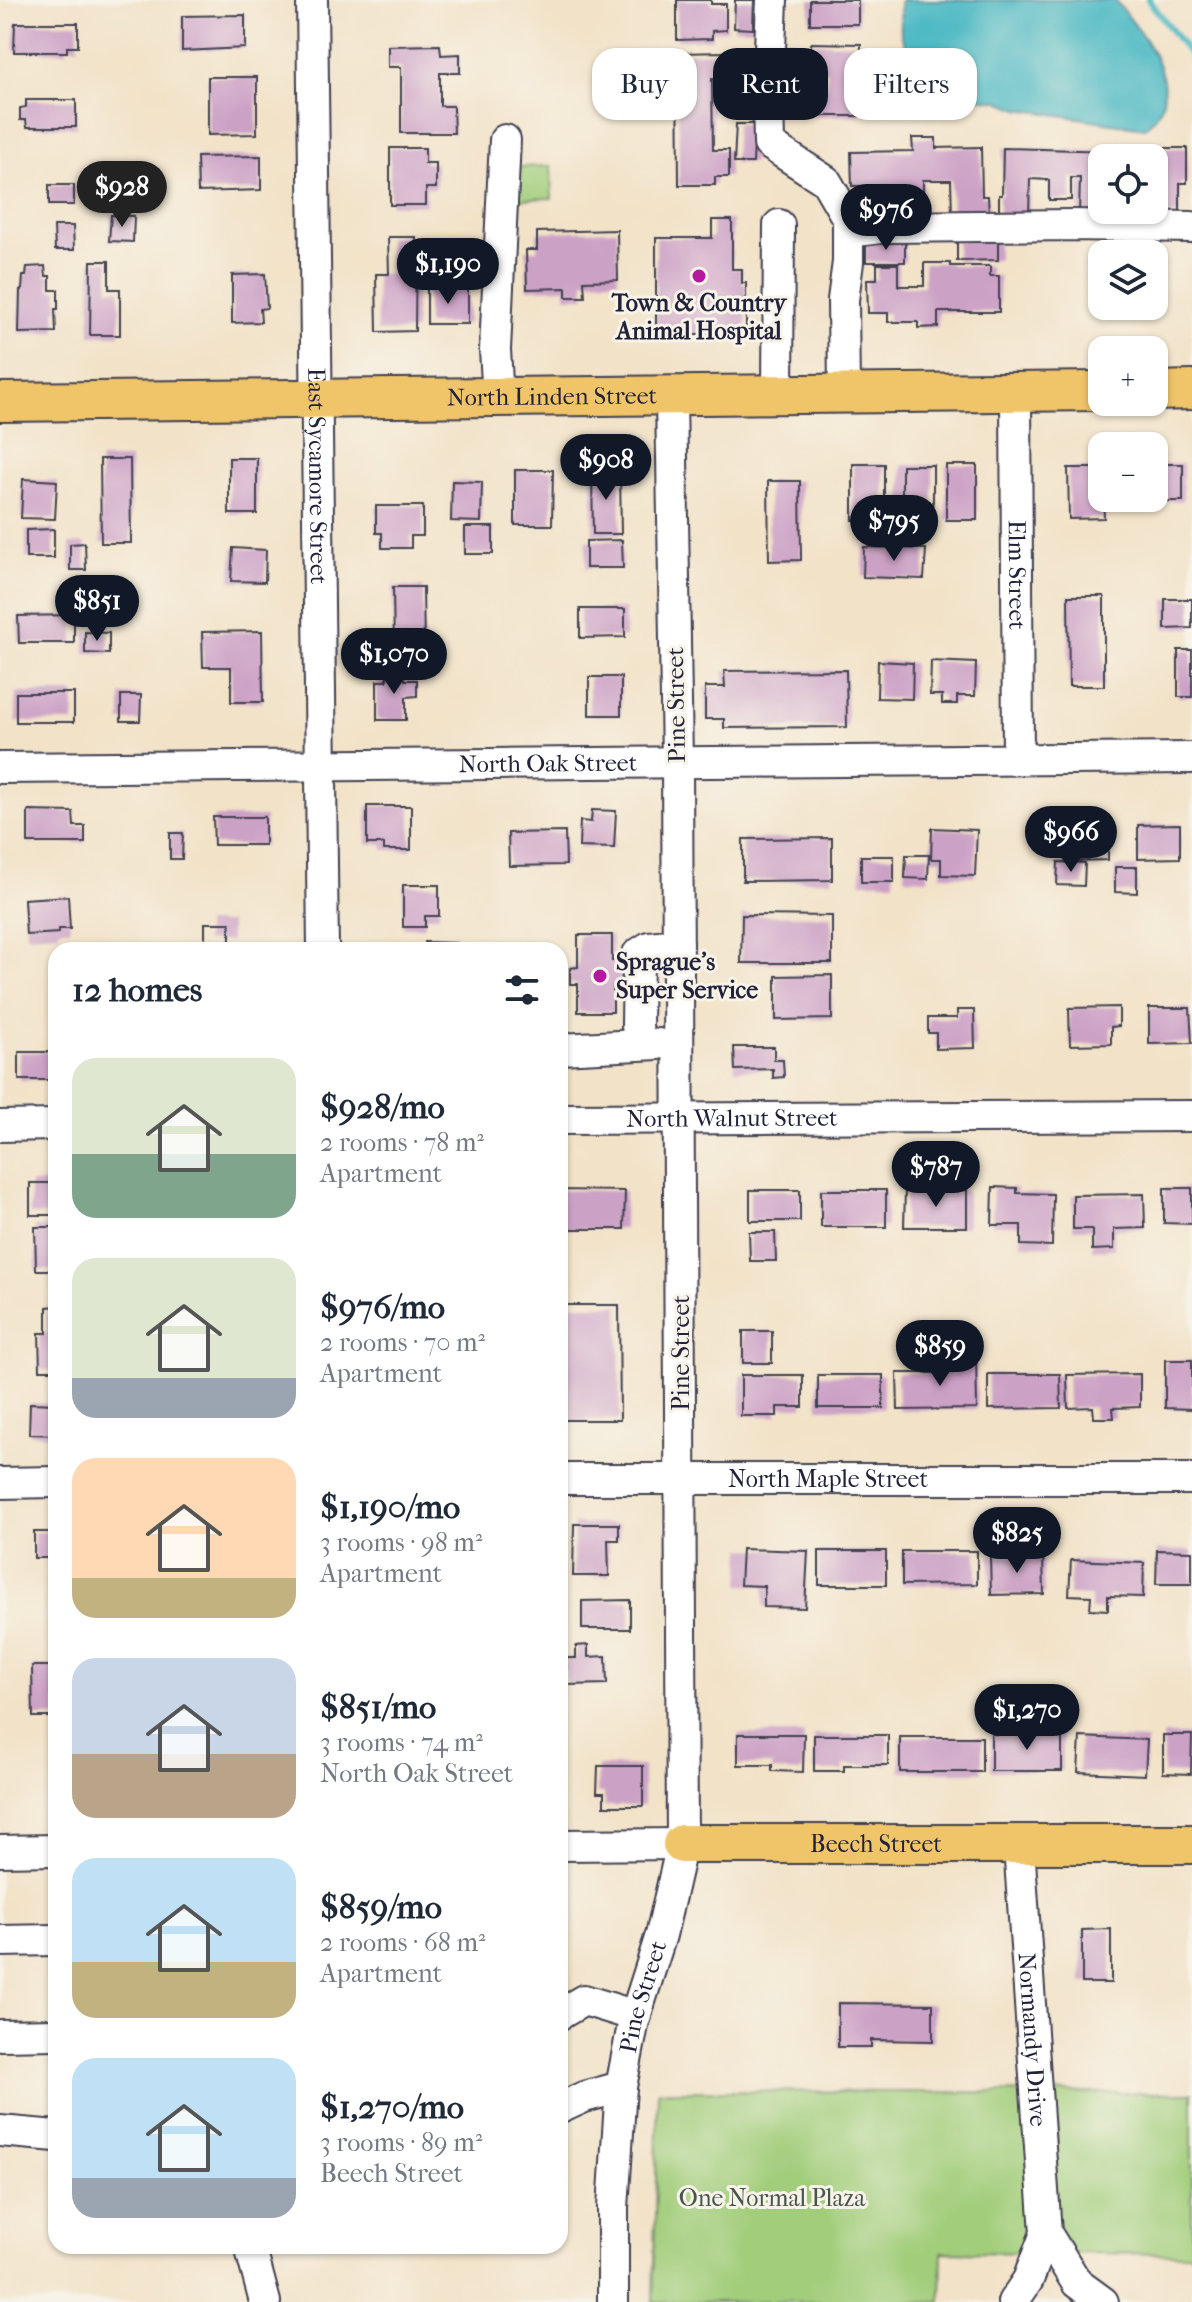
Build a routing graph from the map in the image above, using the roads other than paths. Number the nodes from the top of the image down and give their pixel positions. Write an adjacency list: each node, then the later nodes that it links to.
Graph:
1 (312, 0): 15 (street, East Sycamore Street)
2 (772, 0): 6 (street)
3 (505, 140): 14 (street)
4 (779, 225): 12 (street)
5 (1192, 227): 6 (street)
6 (848, 232): 11 (street)
7 (1192, 390): 10 (main road)
8 (1016, 391): 9 (main road, North Linden Street); 11 (main road, North Linden Street); 18 (street, Elm Street)
9 (1088, 391)
10 (1168, 391)
11 (844, 394): 12 (main road, North Linden Street)
12 (778, 395): 13 (main road, North Linden Street)
13 (671, 397): 14 (main road, North Linden Street); 19 (street, Pine Street)
14 (498, 398): 15 (main road, North Linden Street)
15 (317, 400): 16 (main road, North Linden Street); 20 (street, East Sycamore Street)
16 (0, 402)
17 (1192, 758): 18 (street, North Oak Street)
18 (1018, 759): 19 (street, North Oak Street)
19 (677, 761): 20 (street, North Oak Street); 23 (street, Pine Street)
20 (321, 764): 21 (street, North Oak Street); 22 (street, East Sycamore Street)
21 (0, 768)
22 (323, 942)
23 (678, 944): 24 (street); 25 (street, Pine Street)
24 (640, 1044): 25 (street); 26 (street)
25 (679, 1045): 28 (street, Pine Street)
26 (568, 1048)
27 (1192, 1116): 28 (street, North Walnut Street)
28 (680, 1118): 29 (street, North Walnut Street); 33 (street, Pine Street)
29 (568, 1119)
30 (48, 1125): 31 (street)
31 (0, 1126)
32 (568, 1479): 33 (street, North Maple Street)
33 (681, 1479): 34 (street, North Maple Street); 37 (street, Pine Street)
34 (1192, 1479)
35 (48, 1482): 36 (street)
36 (0, 1483)
37 (682, 1844): 39 (street, Beech Street); 40 (main road, Beech Street); 46 (street, Pine Street)
38 (1192, 1844): 40 (main road, Beech Street)
39 (568, 1845)
40 (1019, 1846): 53 (street, Normandy Drive)
41 (48, 1850): 42 (street)
42 (0, 1851)
43 (48, 1940): 44 (street)
44 (0, 1941)
45 (568, 2009): 46 (street)
46 (636, 2016): 49 (street, Pine Street)
47 (48, 2034): 48 (street)
48 (0, 2035)
49 (621, 2087): 50 (street); 56 (street, Pine Street)
50 (568, 2104)
51 (0, 2131): 52 (street)
52 (48, 2135)
53 (1046, 2233): 57 (street); 58 (street)
54 (252, 2254): 55 (street)
55 (265, 2302)
56 (613, 2302)
57 (1013, 2302)
58 (1103, 2302)

